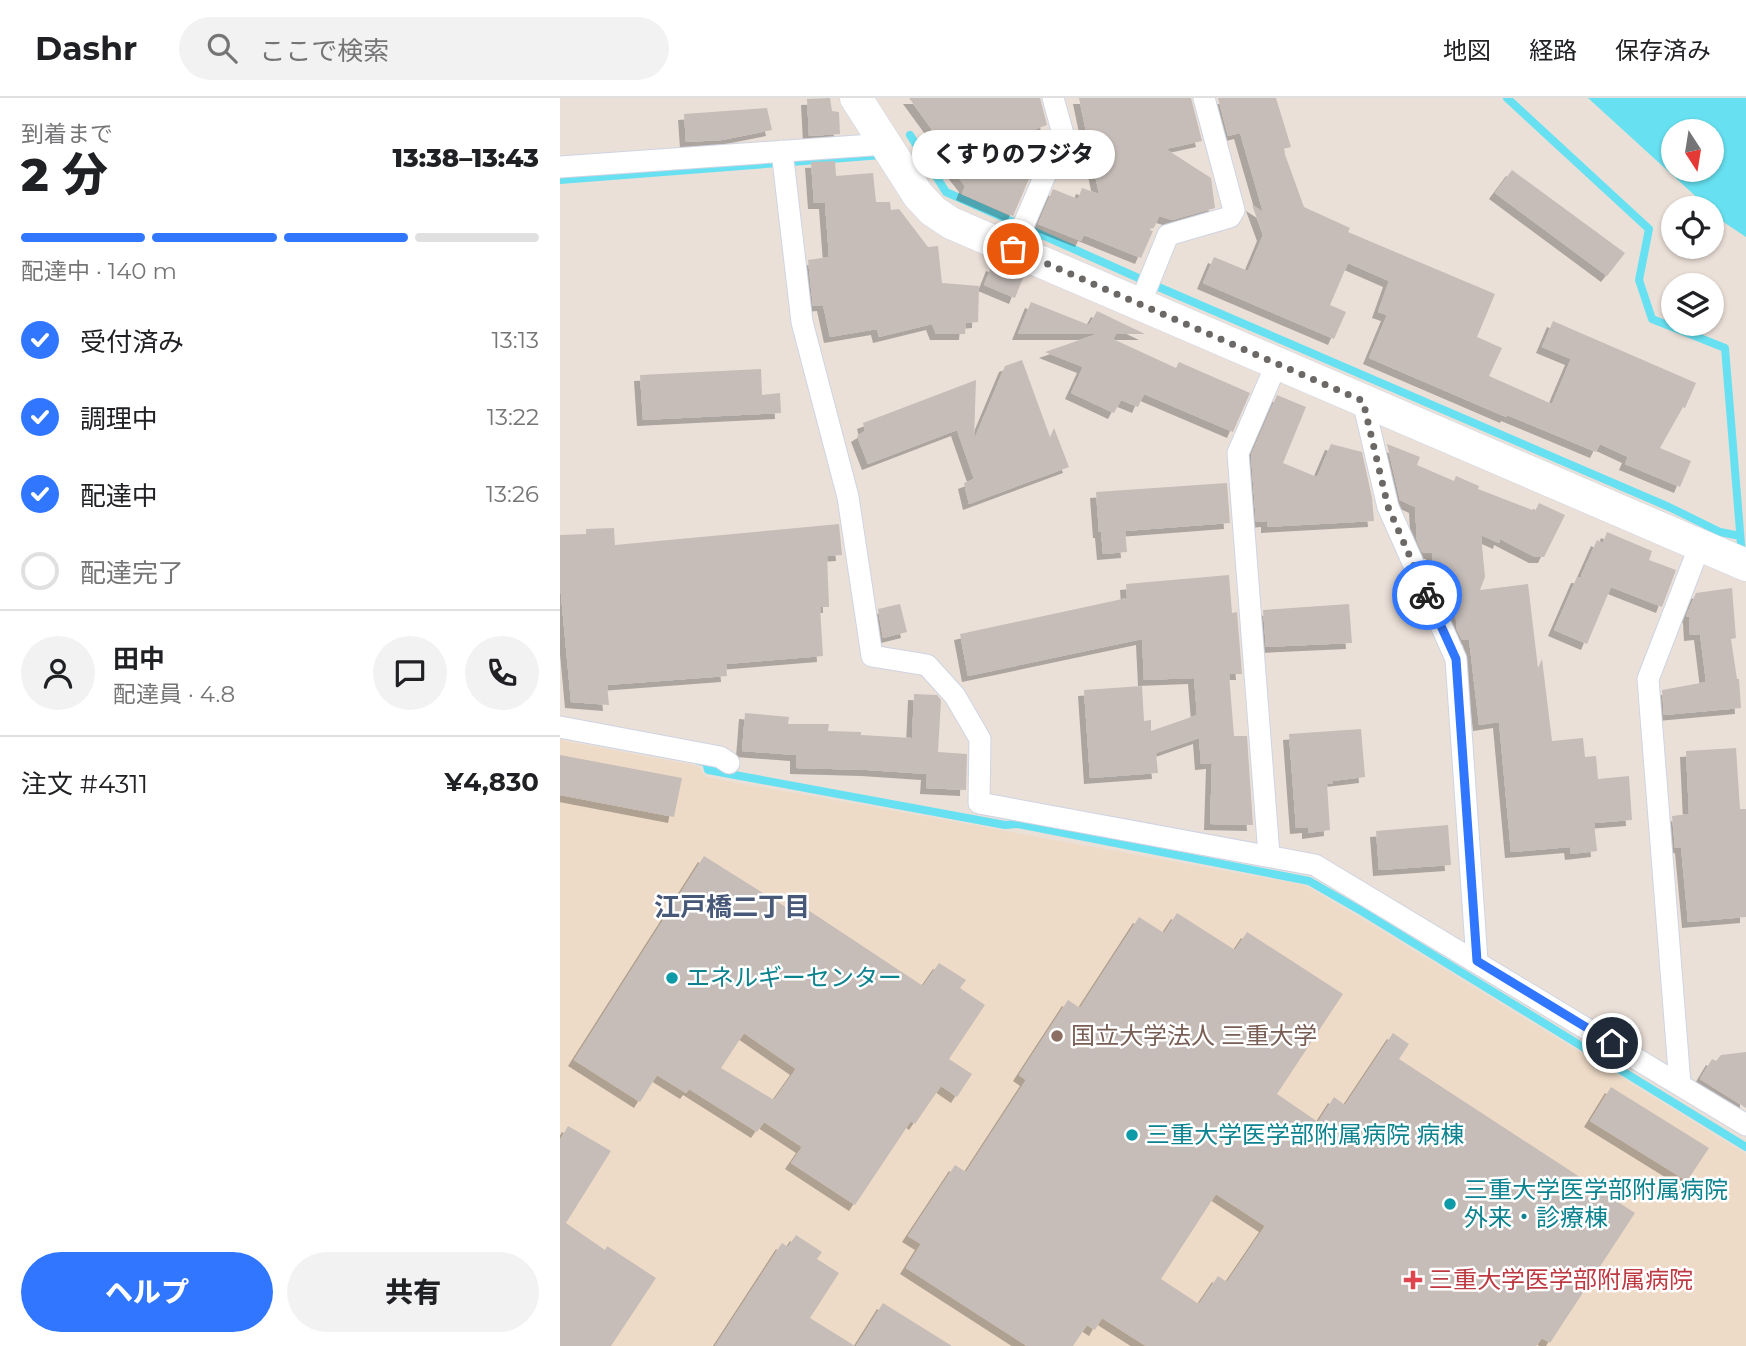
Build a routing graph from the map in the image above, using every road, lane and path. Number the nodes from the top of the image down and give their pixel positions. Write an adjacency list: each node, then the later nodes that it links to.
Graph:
1 (856, 98): 4 (street)
2 (1052, 98): 7 (street)
3 (1204, 98): 8 (street)
4 (886, 144): 5 (street); 7 (street)
5 (782, 151): 6 (street); 15 (street)
6 (560, 167)
7 (1013, 249): 8 (street)
8 (1140, 304): 9 (street)
9 (1277, 363): 10 (street); 15 (street)
10 (1363, 401): 11 (street); 16 (street)
11 (1700, 545): 12 (street); 17 (street)
12 (1740, 563)
13 (560, 727): 14 (street)
14 (729, 763)
15 (1269, 855): 16 (street)
16 (1477, 961): 17 (street)
17 (1680, 1084): 18 (street)
18 (1746, 1125)

